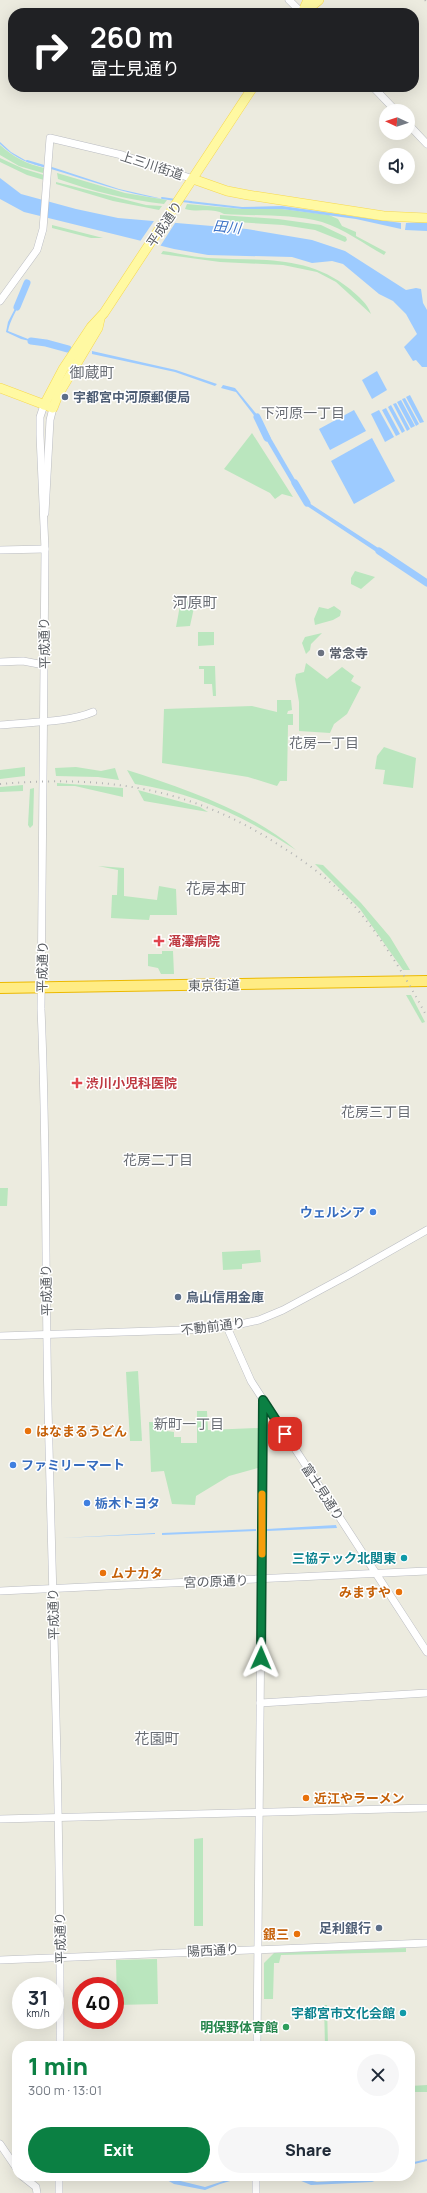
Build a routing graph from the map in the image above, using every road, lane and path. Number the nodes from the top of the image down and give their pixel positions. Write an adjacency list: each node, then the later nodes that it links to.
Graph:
1 (289, 0): 3 (street)
2 (319, 0): 4 (main road)
3 (297, 8)
4 (309, 8)
5 (250, 92): 10 (main road, 平成通り)
6 (378, 92): 7 (street)
7 (389, 104)
8 (415, 131): 9 (street)
9 (427, 144)
10 (194, 179): 11 (main road, 上三川街道); 12 (street, 上三川街道); 14 (main road, 平成通り)
11 (427, 218)
12 (0, 301)
13 (0, 388): 14 (main road)
14 (48, 406): 15 (street, 平成通り)
15 (44, 549): 16 (street); 18 (street, 平成通り)
16 (0, 550)
17 (0, 662): 18 (street)
18 (44, 665): 20 (street, 平成通り)
19 (93, 712): 20 (street)
20 (43, 721): 21 (street); 24 (street, 平成通り)
21 (0, 725)
22 (427, 981): 24 (highway, 東京街道)
23 (0, 988): 24 (highway, 東京街道)
24 (41, 988): 27 (street, 平成通り)
25 (427, 1230): 26 (street, 不動前通り)
26 (227, 1327): 27 (street, 不動前通り); 29 (street, 富士見通り)
27 (47, 1335): 28 (street, 不動前通り); 33 (street, 平成通り)
28 (0, 1336)
29 (263, 1400): 31 (street, 富士見通り); 32 (street)
30 (427, 1571): 31 (street, 宮の原通り)
31 (376, 1574): 32 (street, 宮の原通り); 35 (street, 富士見通り)
32 (261, 1579): 33 (street, 宮の原通り); 37 (street)
33 (52, 1589): 34 (street, 宮の原通り); 40 (street, 平成通り)
34 (0, 1591)
35 (427, 1652)
36 (427, 1694): 37 (street)
37 (260, 1703): 39 (street)
38 (427, 1808): 39 (street)
39 (259, 1814): 40 (street); 43 (street)
40 (58, 1818): 41 (street); 44 (street, 平成通り)
41 (0, 1819)
42 (427, 1943): 43 (street, 陽西通り)
43 (258, 1948): 44 (street, 陽西通り); 47 (street)
44 (60, 1958): 45 (street, 陽西通り); 46 (street, 平成通り)
45 (0, 1960)
46 (60, 2041)
47 (257, 2041)
48 (0, 2144): 49 (street)
49 (12, 2162)
50 (28, 2181): 53 (street)
51 (59, 2181): 54 (street)
52 (256, 2181): 55 (street)
53 (37, 2193)
54 (59, 2193)
55 (256, 2193)

